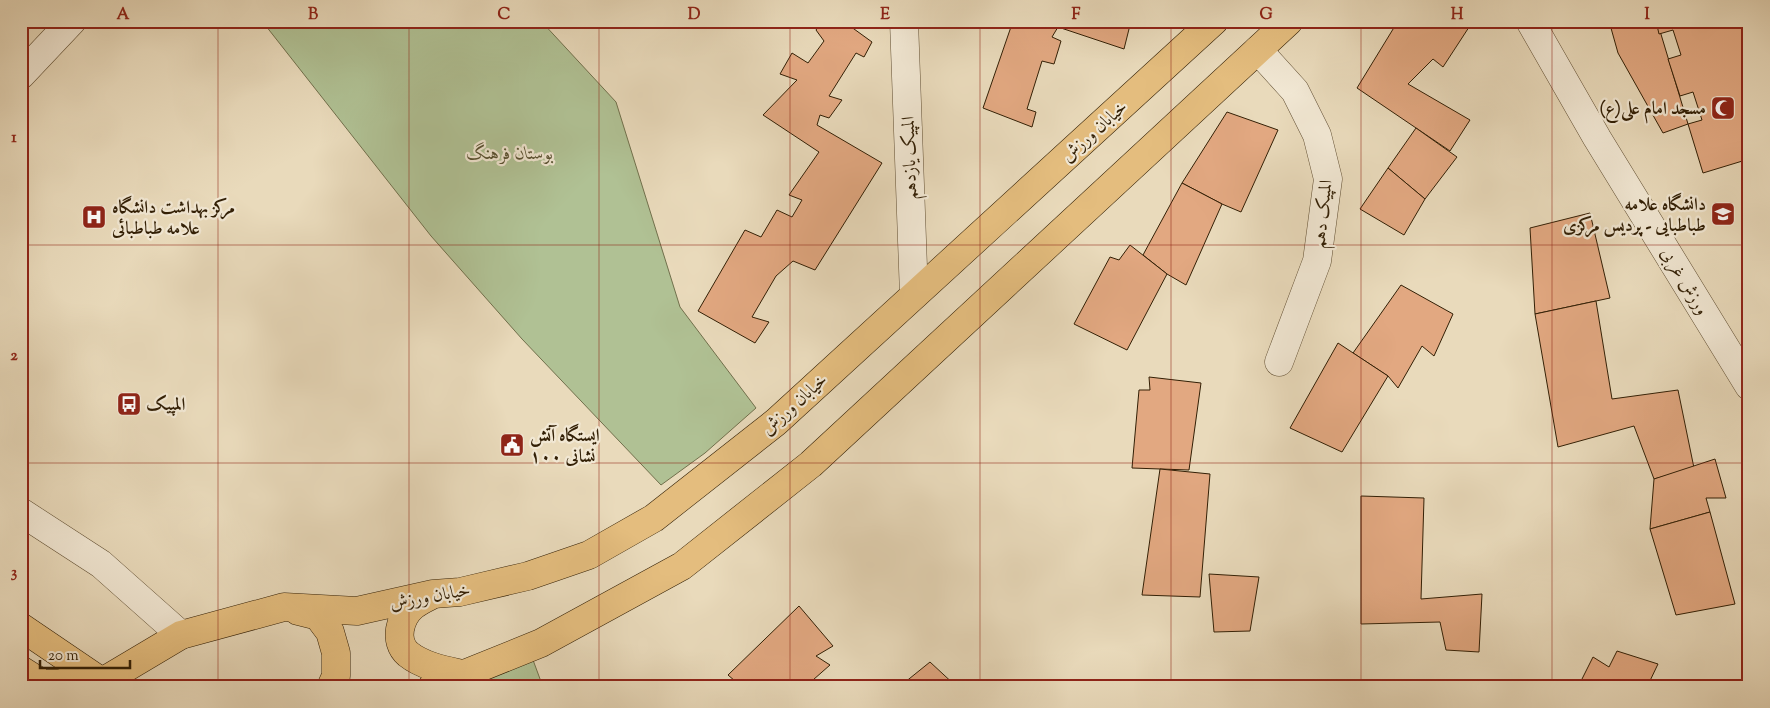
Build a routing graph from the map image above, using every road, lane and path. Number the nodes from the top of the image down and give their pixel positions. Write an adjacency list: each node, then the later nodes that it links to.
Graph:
1 (72, 21): 7 (street)
2 (904, 21): 8 (street, المپیک یازدهم)
3 (1214, 21): 8 (main road, خیابان ورزش)
4 (1289, 21): 6 (main road)
5 (1530, 21): 10 (street, ورزش غربی)
6 (1258, 50): 9 (street, المپیک دهم); 18 (main road)
7 (21, 75)
8 (914, 295): 12 (main road, خیابان ورزش)
9 (1279, 362)
10 (1749, 386)
11 (21, 512): 15 (street)
12 (433, 594): 13 (main road, خیابان ورزش); 18 (main road)
13 (284, 607): 15 (main road); 19 (main road)
14 (21, 627): 17 (main road)
15 (181, 635): 17 (main road)
16 (21, 670): 17 (main road)
17 (102, 682)
18 (447, 683)
19 (331, 687)

